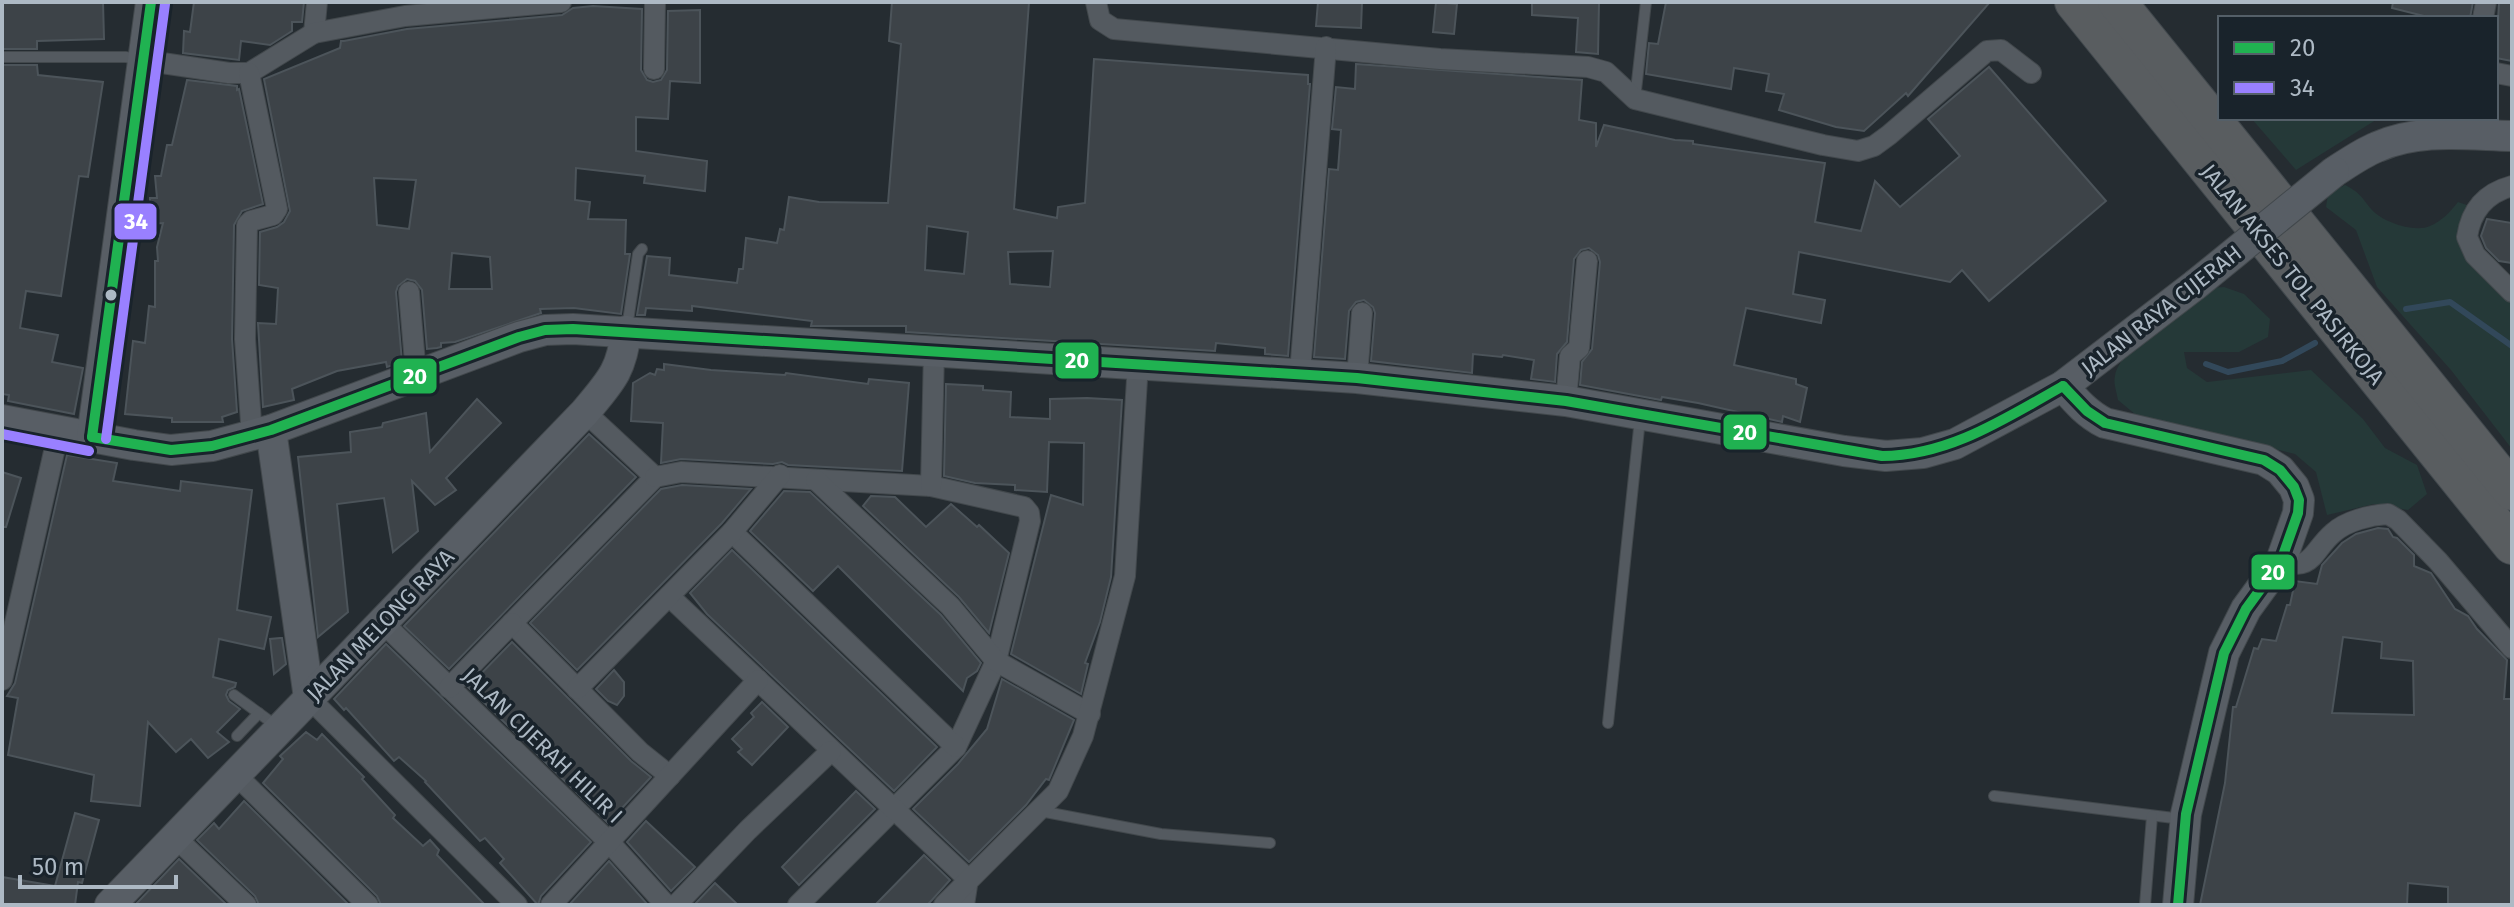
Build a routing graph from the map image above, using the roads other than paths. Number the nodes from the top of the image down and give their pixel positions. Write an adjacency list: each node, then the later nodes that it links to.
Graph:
1 (151, 2): 12 (main road)
2 (317, 2): 9 (street)
3 (561, 2): 9 (street)
4 (655, 2): 13 (street)
5 (1096, 2): 10 (street)
6 (1646, 2): 16 (lane)
7 (2074, 2): 44 (highway, JALAN AKSES TOL PASIRKOJA)
8 (2117, 2): 42 (highway, JALAN AKSES TOL PASIRKOJA)
9 (314, 33): 14 (street)
10 (1326, 47): 16 (street); 27 (street)
11 (2, 57): 12 (lane)
12 (142, 60): 14 (street); 37 (main road)
13 (654, 69)
14 (249, 73): 36 (street)
15 (2031, 73): 16 (street)
16 (1635, 99)
17 (2512, 136): 30 (main road, JALAN RAYA CIJERAH, bridge)
18 (2512, 186): 22 (street)
19 (642, 249): 24 (lane)
20 (1587, 261): 31 (street)
21 (409, 292): 28 (street)
22 (2512, 292)
23 (1362, 313): 29 (street)
24 (626, 331): 25 (main road, JALAN RAYA CIJERAH); 28 (main road, JALAN RAYA CIJERAH); 32 (main road, JALAN MELONG RAYA)
25 (934, 350): 26 (main road, JALAN RAYA CIJERAH); 41 (street)
26 (1138, 363): 27 (main road, JALAN RAYA CIJERAH); 57 (street)
27 (1300, 373): 29 (main road, JALAN RAYA CIJERAH)
28 (416, 375): 36 (main road, JALAN RAYA CIJERAH)
29 (1357, 378): 31 (main road, JALAN RAYA CIJERAH)
30 (2063, 386): 33 (main road, JALAN RAYA CIJERAH); 45 (main road)
31 (1566, 401): 33 (main road, JALAN RAYA CIJERAH)
32 (585, 412): 39 (street); 47 (main road, JALAN MELONG RAYA)
33 (1640, 413): 59 (lane)
34 (2, 420): 35 (main road, JALAN RAYA CIJERAH)
35 (59, 430): 37 (main road, JALAN RAYA CIJERAH); 51 (street)
36 (262, 433): 37 (main road, JALAN RAYA CIJERAH); 56 (main road)
37 (92, 437)
38 (780, 475): 39 (street); 40 (street); 43 (street)
39 (655, 477): 48 (street)
40 (816, 480): 41 (street); 50 (street)
41 (931, 486): 50 (street)
42 (2512, 491)
43 (732, 532): 46 (street); 61 (street)
44 (2512, 545)
45 (2281, 561): 49 (street); 69 (main road)
46 (669, 596): 52 (street); 54 (street)
47 (382, 622): 53 (street, JALAN CIJERAH HILIR I); 56 (main road, JALAN MELONG RAYA)
48 (512, 623): 53 (street); 54 (street)
49 (2512, 648)
50 (996, 661): 57 (street); 61 (street)
51 (2, 680)
52 (758, 680): 62 (street); 64 (street)
53 (449, 688): 71 (street, JALAN CIJERAH HILIR I)
54 (577, 689): 64 (street)
55 (234, 695): 58 (lane)
56 (309, 698): 58 (main road, JALAN MELONG RAYA); 77 (street)
57 (1090, 714): 67 (street)
58 (269, 721): 60 (lane); 63 (main road, JALAN MELONG RAYA)
59 (1608, 723)
60 (237, 736)
61 (956, 747): 66 (street)
62 (831, 751): 66 (street); 80 (street)
63 (235, 774): 70 (main road, JALAN MELONG RAYA); 76 (street)
64 (670, 776): 71 (street)
65 (1994, 796): 68 (lane)
66 (895, 808): 73 (street); 81 (street)
67 (1040, 811): 72 (lane); 73 (street)
68 (2152, 816): 69 (lane); 84 (lane)
69 (2186, 820): 85 (main road)
70 (175, 837): 74 (main road, JALAN MELONG RAYA); 75 (street)
71 (609, 842): 78 (street); 79 (street, JALAN CIJERAH HILIR I)
72 (1270, 843)
73 (968, 879): 82 (street); 83 (street)
74 (110, 905)
75 (246, 905)
76 (368, 905)
77 (517, 905)
78 (551, 905)
79 (666, 905)
80 (676, 905)
81 (798, 905)
82 (944, 905)
83 (964, 905)
84 (2145, 905)
85 (2178, 905)

